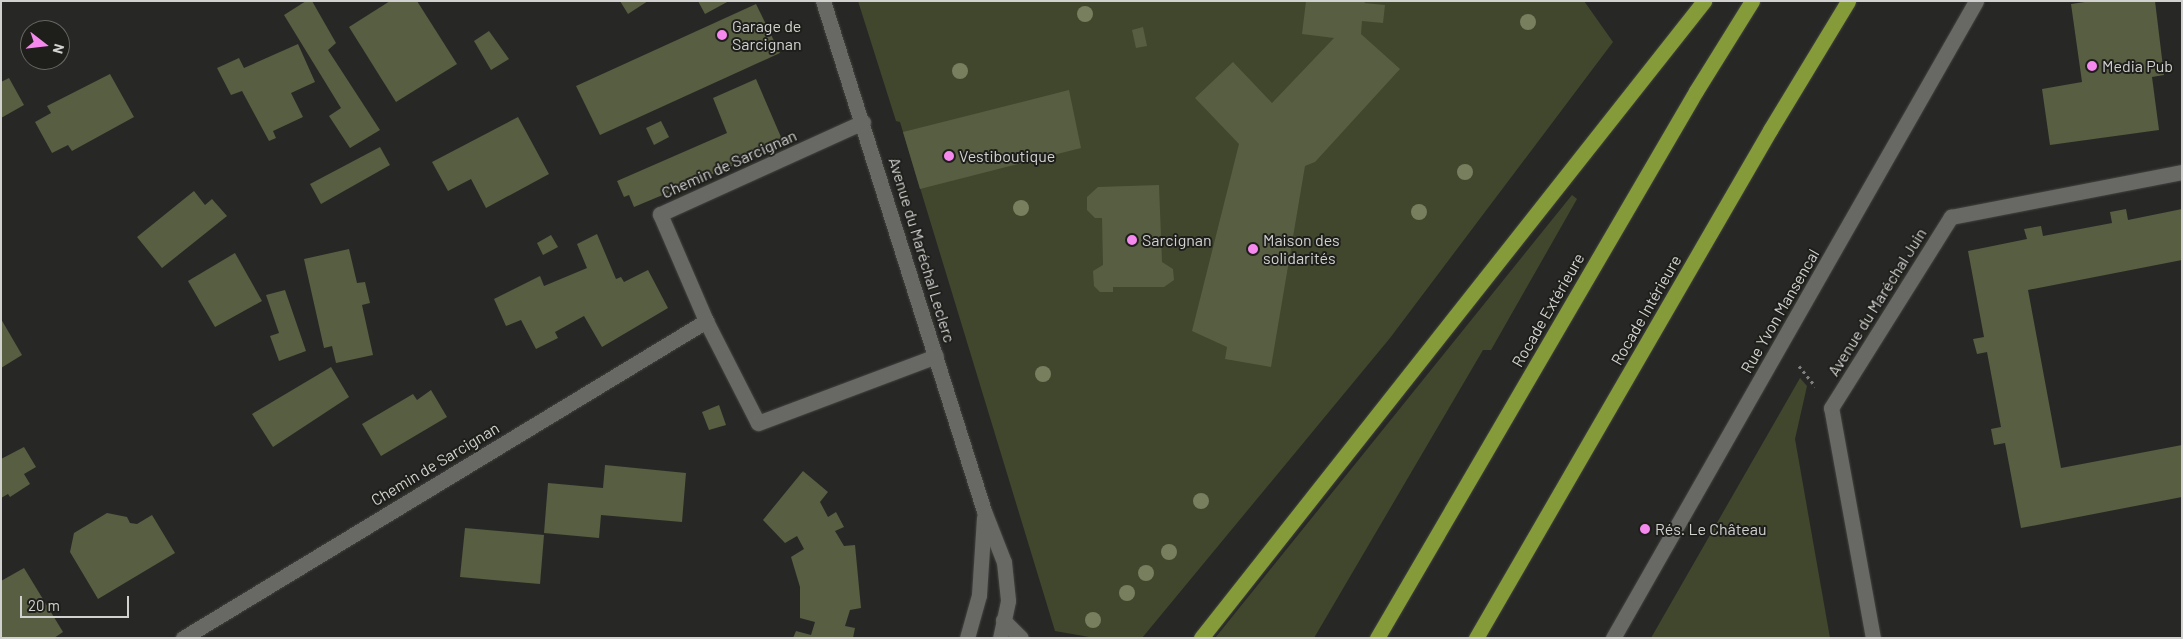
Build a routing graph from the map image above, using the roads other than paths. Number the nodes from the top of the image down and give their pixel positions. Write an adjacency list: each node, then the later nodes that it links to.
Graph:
1 (823, 1): 6 (street, Avenue du Maréchal Leclerc)
2 (1704, 1): 16 (highway)
3 (1752, 1): 17 (highway, Rocade Extérieure)
4 (1848, 1): 18 (highway, Rocade Intérieure)
5 (1976, 1): 19 (street, Rue Yvon Mansencal)
6 (863, 122): 8 (street, Chemin de Sarcignan); 9 (street, Avenue du Maréchal Leclerc)
7 (2182, 172): 20 (street, Avenue du Maréchal Juin)
8 (706, 320): 9 (street, Chemin de Sarcignan); 12 (street, Chemin de Sarcignan)
9 (936, 356): 10 (street, Avenue du Maréchal Leclerc)
10 (984, 511): 11 (street, Avenue du Maréchal Leclerc); 13 (street, Avenue du Maréchal Leclerc)
11 (1004, 620): 14 (street, Avenue du Maréchal Leclerc); 15 (street)
12 (183, 638)
13 (967, 638)
14 (1000, 638)
15 (1021, 638)
16 (1201, 638)
17 (1377, 638)
18 (1476, 638)
19 (1613, 638)
20 (1872, 638)

